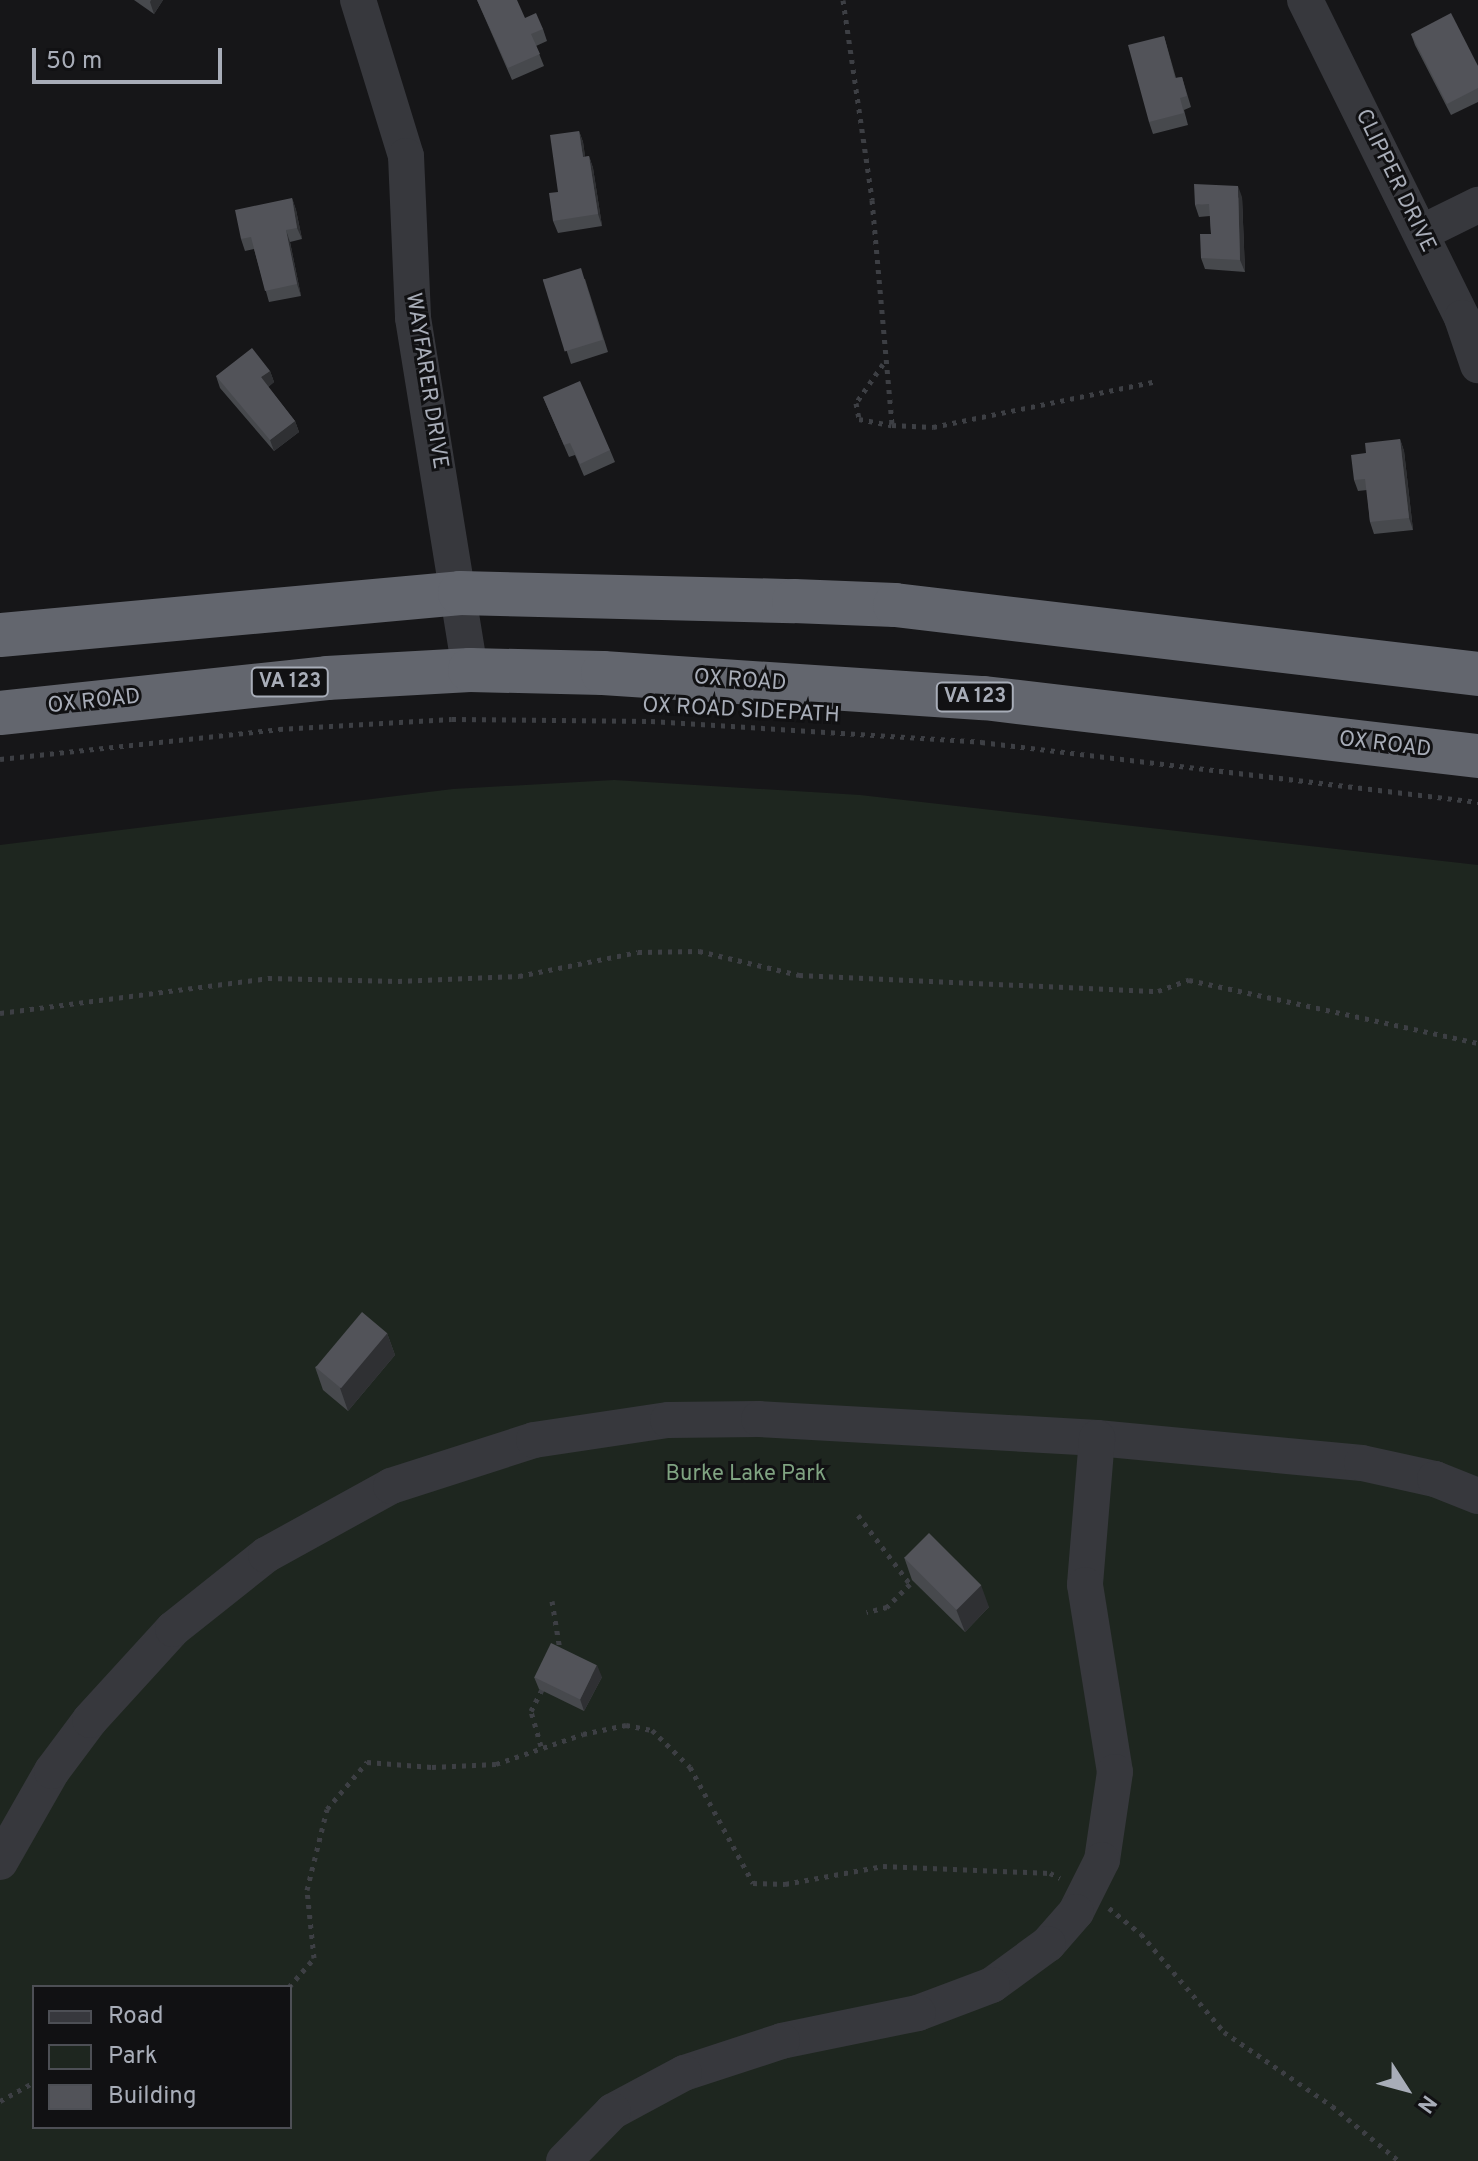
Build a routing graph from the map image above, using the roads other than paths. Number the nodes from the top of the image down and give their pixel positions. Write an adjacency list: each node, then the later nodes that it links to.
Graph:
1 (358, 0): 6 (street, WAYFARER DRIVE)
2 (1305, 0): 4 (street, CLIPPER DRIVE)
3 (1478, 205): 4 (street)
4 (1421, 233): 5 (street, CLIPPER DRIVE)
5 (1478, 365)
6 (460, 593): 7 (highway); 8 (street, WAYFARER DRIVE); 9 (highway)
7 (0, 635)
8 (470, 670): 10 (highway, OX ROAD / VA 123); 11 (highway, OX ROAD / VA 123)
9 (1478, 674)
10 (0, 713)
11 (1478, 756)
12 (1097, 1438): 13 (street); 14 (street); 15 (street)
13 (1478, 1496)
14 (0, 1862)
15 (564, 2161)

